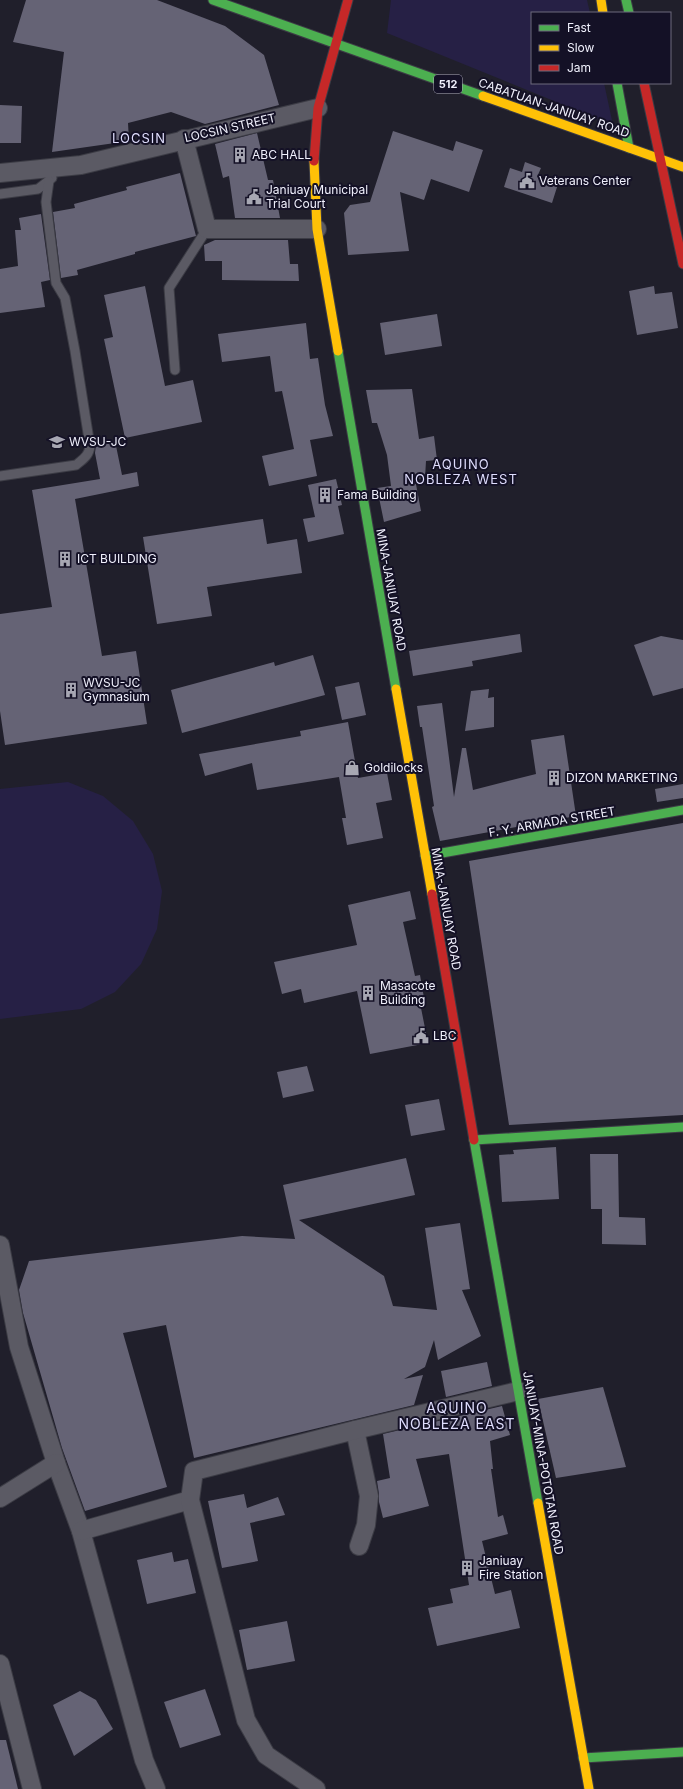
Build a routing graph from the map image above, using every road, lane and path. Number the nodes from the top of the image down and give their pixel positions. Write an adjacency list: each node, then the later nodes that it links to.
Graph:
1 (213, 0): 7 (main road, CABATUAN-JANIUAY ROAD / 512)
2 (348, 0): 7 (main road, MINA-JANIUAY ROAD)
3 (601, 0): 5 (main road)
4 (626, 0): 6 (main road)
5 (603, 12)
6 (629, 12)
7 (335, 44): 10 (main road, MINA-JANIUAY ROAD); 12 (main road, CABATUAN-JANIUAY ROAD / 512)
8 (617, 84): 12 (main road)
9 (644, 84): 13 (main road)
10 (318, 108): 11 (street, LOCSIN STREET); 19 (main road, MINA-JANIUAY ROAD)
11 (184, 139): 16 (street, LOCSIN STREET); 18 (street)
12 (629, 148): 13 (main road, CABATUAN-JANIUAY ROAD / 512)
13 (660, 158): 14 (main road, CABATUAN-JANIUAY ROAD / 512); 20 (main road)
14 (683, 167)
15 (0, 173): 16 (street, LOCSIN STREET)
16 (55, 174): 17 (lane); 22 (lane)
17 (0, 194)
18 (207, 229): 19 (street); 21 (lane)
19 (317, 229): 24 (main road, MINA-JANIUAY ROAD)
20 (683, 264)
21 (175, 370)
22 (0, 476)
23 (683, 810): 24 (main road, F. Y. ARMADA STREET)
24 (425, 856): 26 (main road, MINA-JANIUAY ROAD)
25 (683, 1127): 26 (main road)
26 (474, 1140): 28 (main road, JANIUAY-MINA-POTOTAN ROAD)
27 (0, 1245): 30 (street)
28 (518, 1391): 29 (street); 37 (main road, JANIUAY-MINA-POTOTAN ROAD)
29 (355, 1430): 32 (street); 34 (street)
30 (56, 1463): 31 (street); 33 (street)
31 (0, 1498)
32 (190, 1500): 33 (street); 40 (street)
33 (81, 1531): 39 (street)
34 (359, 1546)
35 (0, 1664): 38 (street)
36 (683, 1752): 37 (main road)
37 (583, 1758): 41 (main road, JANIUAY-MINA-POTOTAN ROAD)
38 (32, 1789)
39 (156, 1789)
40 (316, 1789)
41 (589, 1789)

